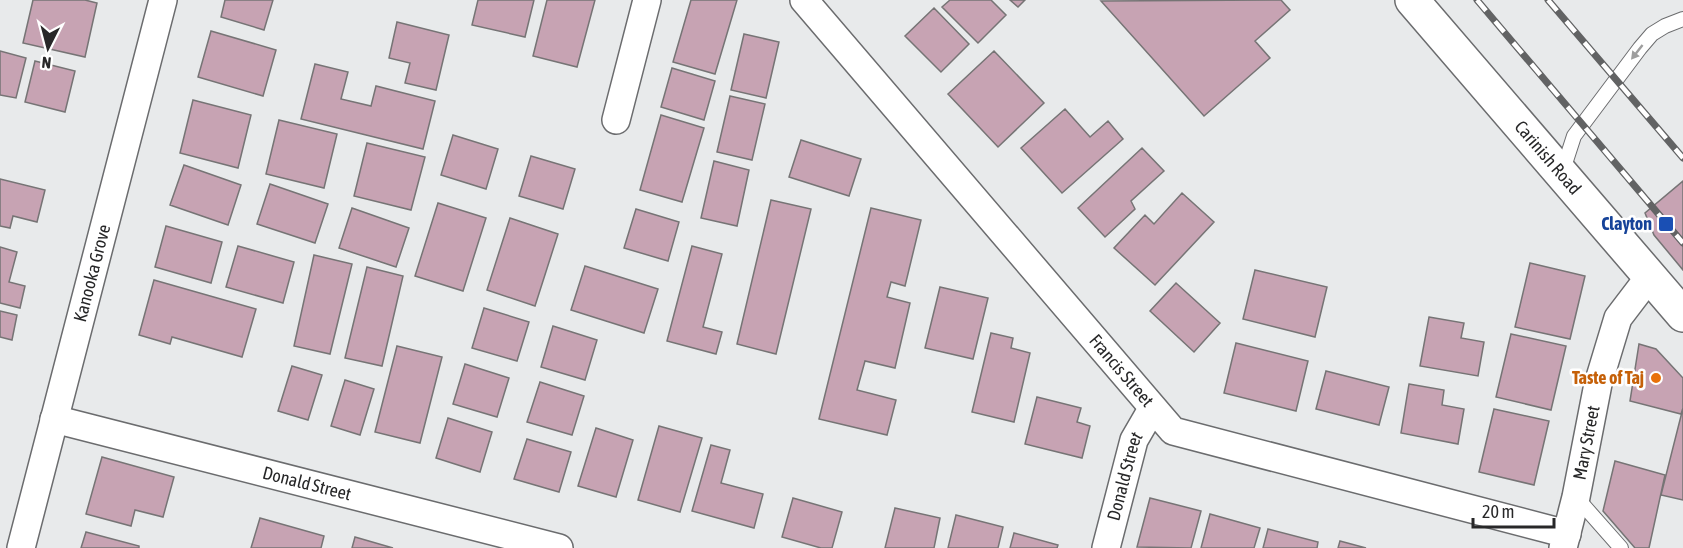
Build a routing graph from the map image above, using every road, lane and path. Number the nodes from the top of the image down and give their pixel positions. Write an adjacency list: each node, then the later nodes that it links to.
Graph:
1 (163, 0): 11 (street, Kanooka Grove)
2 (647, 0): 6 (street)
3 (804, 0): 10 (street, Francis Street)
4 (1412, 0): 7 (street, Carinish Road)
5 (1683, 19): 7 (lane, one-way to 7)
6 (615, 120)
7 (1562, 173): 8 (street, Carinish Road)
8 (1650, 276): 9 (street, Carinish Road); 12 (street, Mary Street)
9 (1683, 315)
10 (1152, 409): 13 (street, Francis Street); 16 (street, Donald Street)
11 (54, 419): 14 (street, Kanooka Grove); 15 (street, Donald Street)
12 (1576, 497): 13 (street, Mary Street); 17 (lane)
13 (1565, 541)
14 (21, 548)
15 (559, 548)
16 (1106, 548)
17 (1621, 548)

